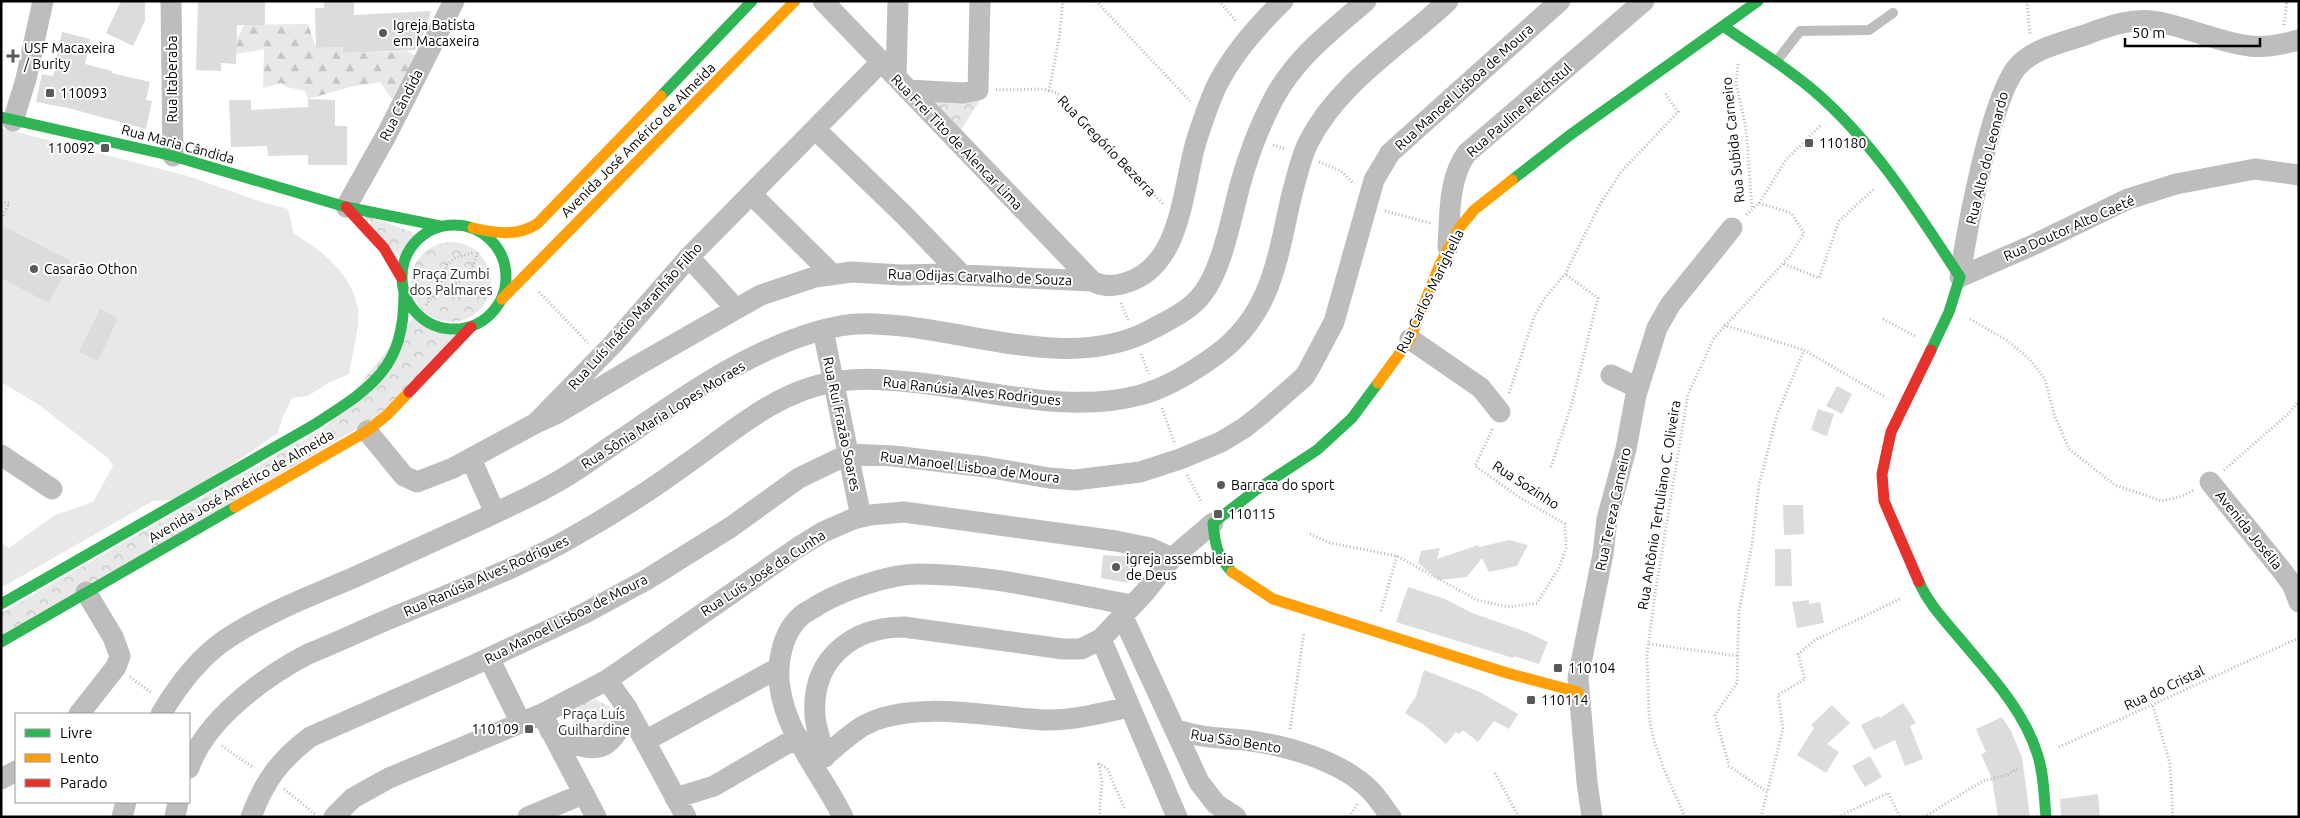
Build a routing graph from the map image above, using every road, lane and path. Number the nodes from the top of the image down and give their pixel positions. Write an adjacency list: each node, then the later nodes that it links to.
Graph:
1 (43, 1): 32 (street)
2 (172, 1): 34 (street, Rua Itaberaba)
3 (454, 1): 40 (street, Rua Cândida)
4 (752, 1): 45 (street, Avenida José Américo de Almeida)
5 (795, 1): 59 (street, Avenida José Américo de Almeida)
6 (823, 1): 26 (street, Rua Frei Tito de Alencar Lima)
7 (898, 1): 26 (street)
8 (980, 1): 28 (street)
9 (1063, 1): 29 (path)
10 (1096, 1): 31 (path)
11 (1219, 1): 21 (path)
12 (1283, 1): 21 (street, Rua Odijas Carvalho de Souza)
13 (1366, 1): 66 (street, Rua Sônia Maria Lopes Moraes)
14 (1448, 1): 73 (street, Rua Ranúsia Alves Rodrigues)
15 (1560, 1): 80 (street, Rua Manoel Lisboa de Moura)
16 (1644, 1): 47 (street, Rua Pauline Reichstul)
17 (1758, 1): 20 (street, Rua Carlos Marighella)
18 (2027, 1): 24 (path)
19 (1893, 12): 25 (lane)
20 (1723, 26): 22 (street); 27 (street, Rua Carlos Marighella)
21 (1249, 36): 31 (street, Rua Odijas Carvalho de Souza)
22 (1742, 39): 25 (street); 41 (path, Rua Subida Carneiro)
23 (2299, 40): 24 (street, Rua Alto do Leonardo)
24 (2032, 55): 54 (street, Rua Alto do Leonardo)
25 (1775, 63): 30 (street)
26 (895, 76): 28 (street); 33 (street, Rua Luís Inácio Maranhão Filho); 55 (street, Rua Frei Tito de Alencar Lima)
27 (1653, 76): 47 (street, Rua Carlos Marighella); 51 (path)
28 (978, 90): 29 (path, Rua Gregório Bezerra)
29 (1049, 91): 42 (path, Rua Gregório Bezerra)
30 (1835, 110): 35 (street); 39 (path)
31 (1206, 117): 42 (street, Rua Odijas Carvalho de Souza)
32 (7, 119): 34 (street, Rua Maria Cândida)
33 (815, 129): 37 (street, Rua Luís Inácio Maranhão Filho); 52 (street)
34 (173, 156): 40 (street, Rua Maria Cândida)
35 (1886, 167): 49 (path); 54 (street)
36 (2299, 175): 54 (street, Rua Doutor Alto Caeté)
37 (751, 194): 48 (street, Rua Luís Inácio Maranhão Filho); 50 (street)
38 (1, 202): 43 (path)
39 (1759, 203): 41 (path); 49 (path, Rua Antônio Tertuliano C. Oliveira)
40 (346, 207): 44 (street, Rua Maria Cândida); 53 (street)
41 (1752, 210): 46 (path)
42 (1177, 219): 55 (street, Rua Odijas Carvalho de Souza)
43 (1, 220)
44 (440, 226): 45 (street); 53 (street)
45 (473, 228): 59 (street)
46 (1732, 228): 74 (street, Rua Tereza Carneiro)
47 (1448, 249): 67 (street, Rua Carlos Marighella)
48 (688, 256): 62 (street); 69 (street, Rua Luís Inácio Maranhão Filho)
49 (1784, 264): 64 (path, Rua Antônio Tertuliano C. Oliveira)
50 (832, 274): 52 (street, Rua Odijas Carvalho de Souza); 62 (street, Rua Odijas Carvalho de Souza)
51 (1565, 274): 77 (path); 83 (path)
52 (962, 275): 55 (street, Rua Odijas Carvalho de Souza)
53 (402, 276): 58 (street)
54 (1960, 277): 60 (street)
55 (1092, 281)
56 (439, 289): 56 (path); 61 (path)
57 (538, 290): 69 (path)
58 (404, 294): 65 (street); 95 (street, Avenida José Américo de Almeida)
59 (502, 299): 65 (street)
60 (1950, 307): 68 (street); 84 (path, Avenida Josélia)
61 (423, 309)
62 (736, 309): 71 (street, Rua Odijas Carvalho de Souza)
63 (1883, 319): 68 (path)
64 (1724, 325): 70 (path); 102 (path, Rua Antônio Tertuliano C. Oliveira)
65 (471, 327): 79 (street, Avenida José Américo de Almeida)
66 (823, 330): 73 (street, Rua Rui Frazão Soares); 86 (street, Rua Sônia Maria Lopes Moraes)
67 (1410, 339): 77 (street); 88 (street, Rua Carlos Marighella)
68 (1933, 346): 76 (street)
69 (607, 349): 71 (street); 78 (street, Rua Luís Inácio Maranhão Filho)
70 (1804, 350): 76 (path); 103 (path)
71 (638, 365): 78 (street, Rua Odijas Carvalho de Souza)
72 (1611, 375): 74 (street)
73 (833, 382): 80 (street, Rua Rui Frazão Soares); 122 (street, Rua Ranúsia Alves Rodrigues)
74 (1638, 388): 108 (street, Rua Tereza Carneiro)
75 (2299, 401): 84 (path)
76 (1903, 407): 92 (street)
77 (1500, 412): 90 (path, Rua Sozinho)
78 (536, 423): 82 (street, Rua Luís Inácio Maranhão Filho)
79 (366, 431): 82 (street, Rua Luís Inácio Maranhão Filho); 93 (street, Avenida José Américo de Almeida)
80 (849, 454): 87 (street, Rua Rui Frazão Soares); 104 (street, Rua Manoel Lisboa de Moura)
81 (1, 455): 85 (street)
82 (471, 459): 86 (street)
83 (1550, 467)
84 (2210, 482): 94 (street, Avenida Josélia)
85 (52, 489)
86 (495, 513): 112 (street, Rua Sônia Maria Lopes Moraes)
87 (861, 517): 91 (street, Rua Luís José da Cunha); 107 (street, Rua Luís José da Cunha)
88 (1213, 523): 91 (street, Rua Carlos Marighella); 97 (street)
89 (1310, 534): 90 (path, Rua Sozinho)
90 (1397, 556): 98 (path)
91 (1172, 558): 96 (street, Rua Carlos Marighella)
92 (1922, 587): 120 (street); 126 (path)
93 (86, 592): 101 (street, Avenida José Américo de Almeida); 105 (street)
94 (2299, 602)
95 (1, 604)
96 (1127, 610): 100 (street, Rua Carlos Marighella); 106 (street); 116 (street)
97 (1307, 611): 98 (street); 119 (path)
98 (1376, 631): 108 (street)
99 (2299, 638): 109 (path, Rua do Cristal)
100 (1101, 639): 110 (street); 121 (street)
101 (1, 642)
102 (1649, 644): 103 (path); 146 (path, Rua Antônio Tertuliano C. Oliveira)
103 (1738, 656): 126 (path)
104 (489, 658): 114 (street); 135 (street, Rua Manoel Lisboa de Moura)
105 (116, 667): 112 (path); 113 (street)
106 (778, 668): 117 (street); 118 (street)
107 (606, 680): 111 (street); 115 (street, Rua Luís José da Cunha)
108 (1578, 692): 145 (street, Rua Tereza Carneiro)
109 (2152, 706): 120 (path, Rua do Cristal); 152 (path)
110 (1129, 707): 121 (street); 141 (street)
111 (627, 708): 115 (street); 118 (street)
112 (164, 709)
113 (80, 713)
114 (521, 723): 115 (street, Rua Luís José da Cunha); 136 (street, Rua Luís José da Cunha)
115 (546, 723): 127 (street)
116 (1177, 730): 119 (street, Rua São Bento); 142 (street)
117 (798, 737): 121 (street); 128 (street)
118 (645, 742): 128 (street)
119 (1287, 749): 143 (street, Rua São Bento)
120 (2038, 756): 150 (path, Rua do Cristal); 151 (street)
121 (819, 761): 132 (street)
122 (190, 766)
123 (15, 772): 125 (street)
124 (1495, 773): 144 (path)
125 (1, 780)
126 (1768, 792): 147 (path)
127 (583, 794): 137 (street); 138 (street)
128 (675, 798): 139 (street)
129 (126, 803): 133 (street)
130 (178, 803): 134 (street)
131 (1124, 808): 140 (path)
132 (834, 813)
133 (122, 817)
134 (175, 817)
135 (251, 817)
136 (334, 817)
137 (528, 817)
138 (596, 817)
139 (686, 817)
140 (1099, 817)
141 (1177, 817)
142 (1236, 817)
143 (1391, 817)
144 (1519, 817)
145 (1592, 817)
146 (1685, 817)
147 (1761, 817)
148 (1838, 817): 149 (path)
149 (1900, 817)
150 (1924, 817)
151 (2046, 817)
152 (2174, 817)

